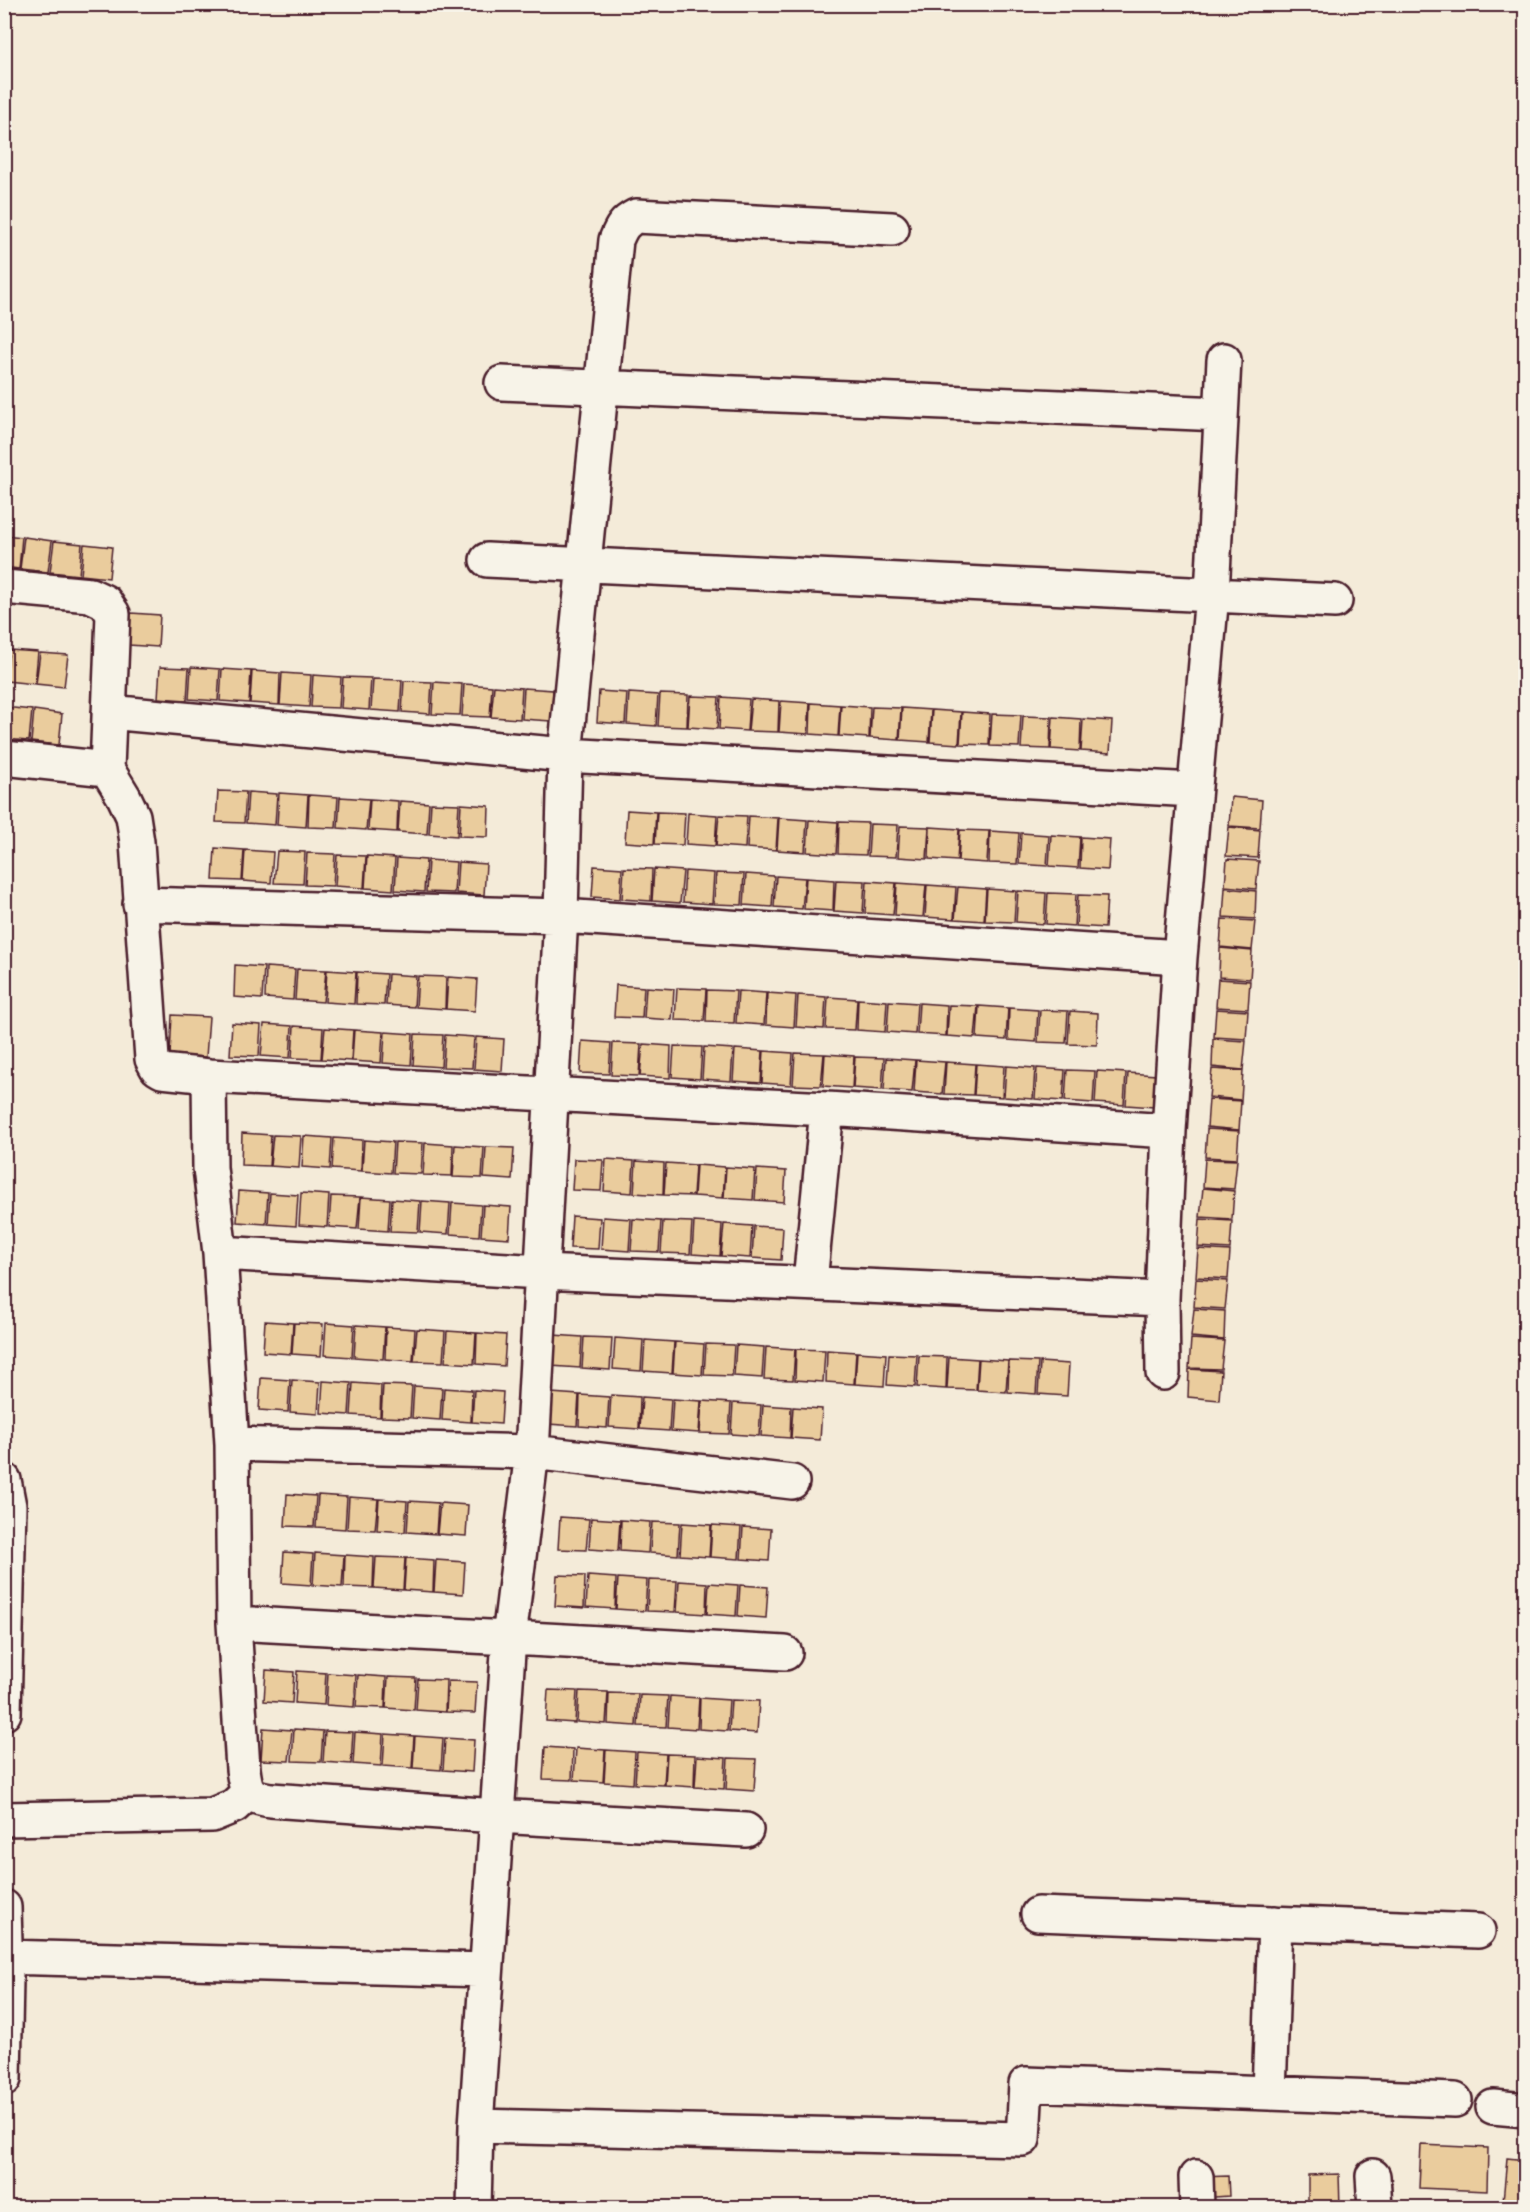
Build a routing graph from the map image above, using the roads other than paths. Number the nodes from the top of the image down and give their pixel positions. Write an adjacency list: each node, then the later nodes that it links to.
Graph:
1 (892, 229): 4 (street)
2 (1224, 360): 5 (street)
3 (502, 383): 4 (street)
4 (601, 387): 5 (street); 7 (street)
5 (1221, 414): 9 (street)
6 (487, 560): 7 (street)
7 (584, 563): 9 (street); 12 (street)
8 (4, 587): 11 (street)
9 (1212, 594): 10 (street); 15 (street)
10 (1335, 600)
11 (109, 712): 12 (street); 14 (street)
12 (565, 754): 15 (street); 17 (street)
13 (4, 758): 14 (street)
14 (107, 769): 16 (street)
15 (1194, 790): 18 (street)
16 (140, 904): 17 (street); 19 (street)
17 (561, 916): 18 (street); 20 (street)
18 (1180, 957): 22 (street)
19 (209, 1076): 20 (street); 23 (street)
20 (551, 1095): 21 (street); 24 (street)
21 (827, 1109): 22 (street); 25 (street)
22 (1169, 1131): 26 (street)
23 (220, 1253): 24 (street); 28 (street)
24 (541, 1272): 25 (street); 29 (street)
25 (810, 1282): 26 (street)
26 (1162, 1299): 27 (street)
27 (1163, 1373)
28 (232, 1444): 29 (street); 32 (street)
29 (532, 1452): 31 (street); 33 (street)
30 (4, 1480): 35 (street)
31 (792, 1482)
32 (234, 1623): 33 (street); 36 (street)
33 (509, 1638): 34 (street); 37 (street)
34 (785, 1653)
35 (4, 1713)
36 (249, 1792): 37 (street); 38 (street)
37 (496, 1816): 39 (street); 45 (street)
38 (4, 1819)
39 (746, 1830)
40 (4, 1907): 44 (street)
41 (1038, 1914): 42 (street)
42 (1275, 1923): 43 (street); 47 (street)
43 (1478, 1931)
44 (5, 1957): 45 (street); 46 (street)
45 (486, 1970): 51 (street)
46 (4, 2079)
47 (1269, 2093): 48 (street); 51 (street)
48 (1455, 2100)
49 (1493, 2107): 50 (street)
50 (1526, 2110)
51 (476, 2126): 52 (street)
52 (474, 2208)

